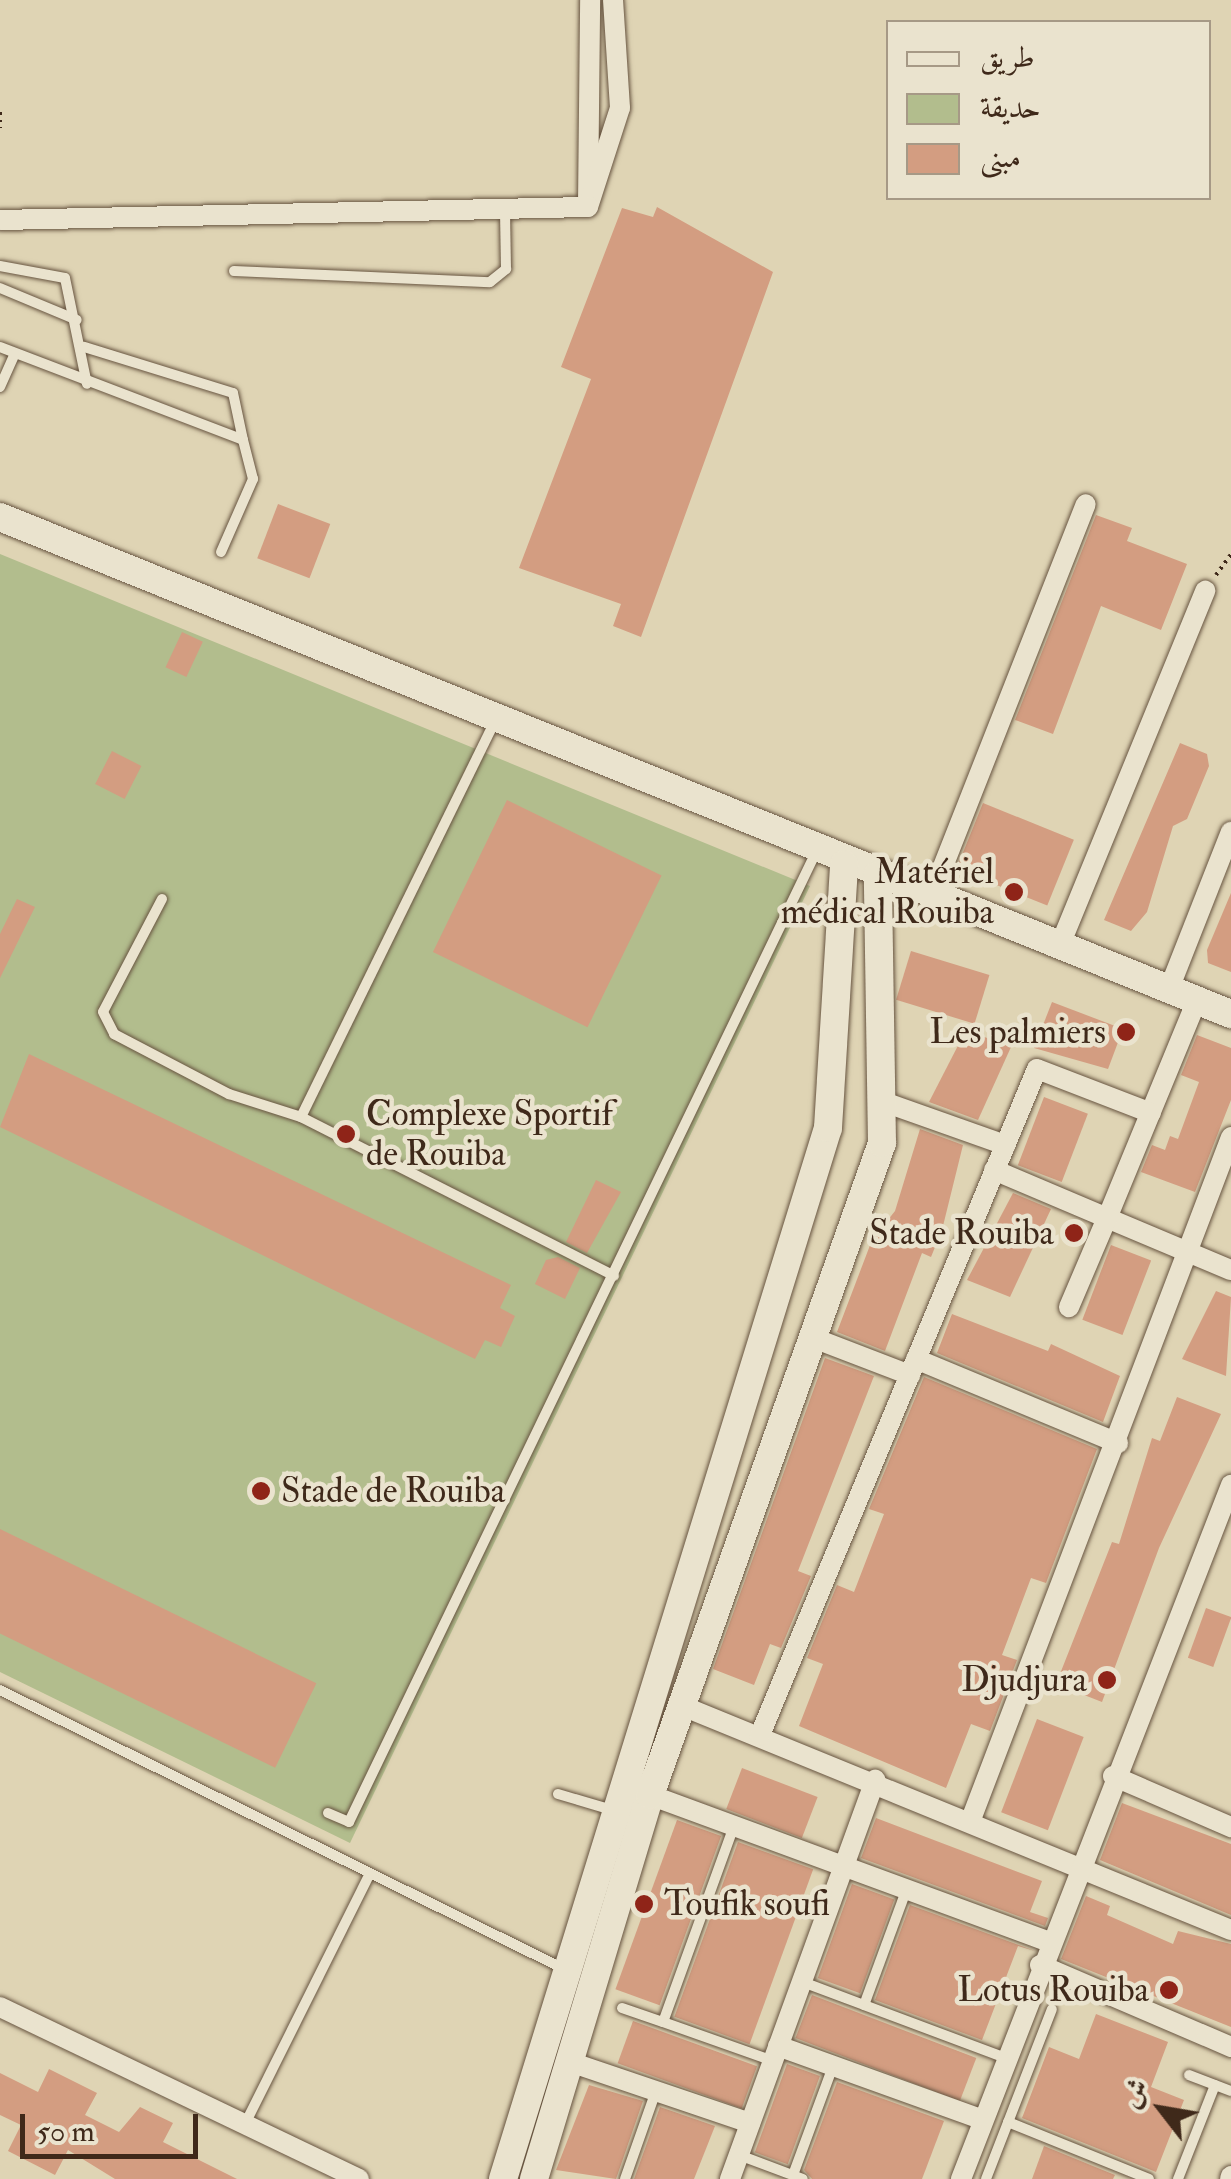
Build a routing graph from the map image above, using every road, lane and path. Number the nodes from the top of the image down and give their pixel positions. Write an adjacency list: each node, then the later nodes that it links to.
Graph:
1 (590, 0): 5 (street)
2 (613, 0): 5 (street)
3 (0, 112): 4 (path)
4 (0, 128)
5 (588, 207): 6 (street)
6 (505, 210): 7 (street); 9 (lane)
7 (0, 220)
8 (0, 266): 11 (lane)
9 (234, 271)
10 (0, 288): 11 (lane)
11 (77, 320): 13 (lane)
12 (0, 347): 14 (lane)
13 (84, 347): 15 (lane); 17 (lane)
14 (15, 354): 15 (lane); 16 (lane)
15 (87, 384): 17 (lane)
16 (0, 386)
17 (243, 440): 20 (lane)
18 (1086, 504): 27 (street)
19 (0, 517): 22 (street)
20 (221, 552)
21 (1205, 592): 29 (street)
22 (496, 718): 24 (street); 35 (lane)
23 (1231, 832): 30 (street)
24 (816, 852): 25 (street); 42 (lane)
25 (844, 864): 26 (street); 49 (street)
26 (878, 875): 27 (street); 33 (street)
27 (932, 898): 29 (street)
28 (162, 899): 35 (lane)
29 (1060, 944): 30 (street)
30 (1169, 989): 31 (street)
31 (1196, 1000): 32 (street); 34 (street)
32 (1231, 1014)
33 (881, 1101): 37 (street); 44 (street)
34 (1150, 1113): 37 (street); 39 (street)
35 (301, 1117): 42 (lane)
36 (1231, 1137): 40 (street)
37 (1005, 1145): 38 (street)
38 (994, 1170): 39 (street); 45 (street)
39 (1107, 1218): 40 (street); 43 (street)
40 (1190, 1253): 41 (street); 46 (street)
41 (1231, 1270)
42 (614, 1276): 56 (lane)
43 (1069, 1307)
44 (816, 1339): 45 (street); 49 (street)
45 (913, 1367): 46 (street); 50 (street)
46 (1118, 1443): 57 (street)
47 (1231, 1485): 51 (street)
48 (0, 1690): 62 (lane)
49 (667, 1703): 50 (street); 54 (street); 55 (street)
50 (760, 1735): 52 (street)
51 (1113, 1776): 59 (street); 60 (street)
52 (875, 1780): 57 (street); 61 (street)
53 (558, 1794): 55 (lane)
54 (650, 1795): 58 (street); 77 (street)
55 (618, 1812): 67 (street)
56 (328, 1813)
57 (970, 1822): 60 (street)
58 (734, 1826): 61 (street); 73 (lane)
59 (1231, 1827)
60 (1078, 1863): 64 (street); 65 (street)
61 (840, 1864): 63 (street); 68 (street)
62 (370, 1873): 67 (lane); 85 (lane)
63 (906, 1891): 65 (street); 69 (lane)
64 (1231, 1930)
65 (1049, 1942): 66 (street)
66 (1040, 1965): 74 (street); 76 (street)
67 (570, 1972): 90 (street)
68 (800, 1982): 69 (lane); 75 (street)
69 (864, 2005): 76 (lane)
70 (0, 2007): 85 (street)
71 (622, 2008): 73 (lane)
72 (1052, 2008): 84 (lane)
73 (663, 2022): 75 (lane)
74 (1231, 2047)
75 (776, 2054): 78 (street); 86 (street)
76 (1006, 2058): 83 (street)
77 (574, 2063): 81 (street); 91 (street)
78 (833, 2066): 83 (street); 88 (lane)
79 (1189, 2075): 80 (lane)
80 (1215, 2085): 82 (lane); 97 (lane)
81 (656, 2091): 86 (street); 92 (lane)
82 (1231, 2091)
83 (983, 2120): 94 (street)
84 (1008, 2122): 95 (lane); 96 (lane)
85 (245, 2124): 89 (street)
86 (750, 2124): 87 (street)
87 (739, 2154): 88 (lane); 93 (street)
88 (798, 2177)
89 (359, 2179)
90 (504, 2179)
91 (534, 2179)
92 (625, 2179)
93 (730, 2179)
94 (961, 2179)
95 (986, 2179)
96 (1149, 2179)
97 (1178, 2179)

